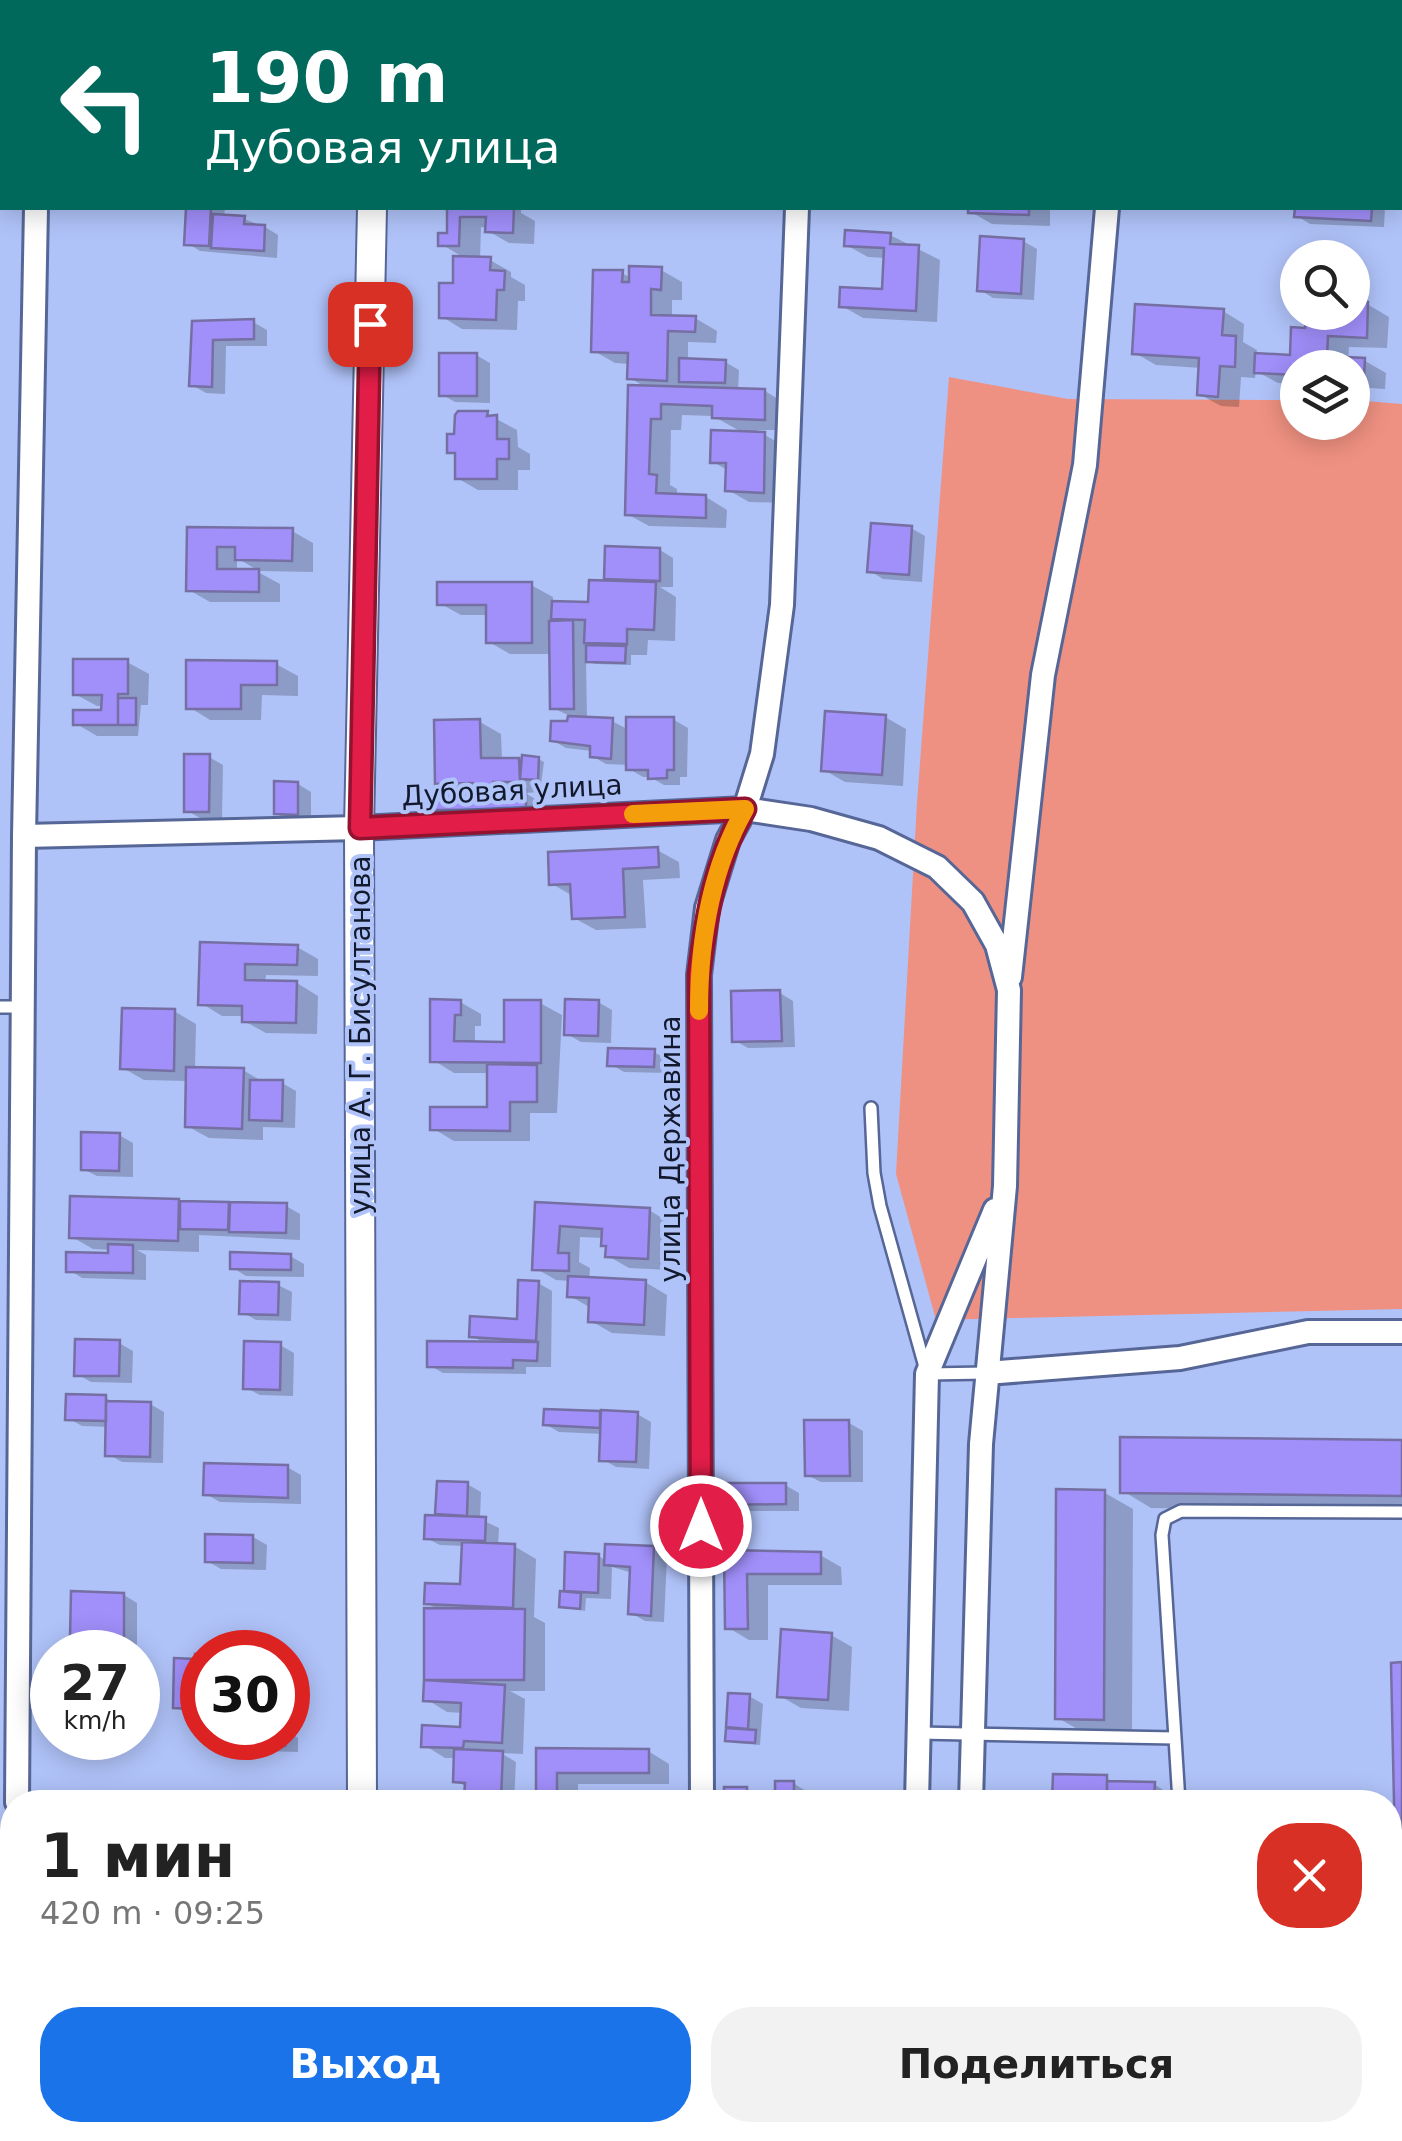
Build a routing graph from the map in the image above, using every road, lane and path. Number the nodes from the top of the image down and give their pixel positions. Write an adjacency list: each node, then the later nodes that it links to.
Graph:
1 (36, 210): 7 (street)
2 (372, 210): 6 (street, улица А. Г. Бисултанова)
3 (797, 210): 5 (street, улица Державина)
4 (1107, 210): 8 (street)
5 (745, 809): 6 (street, Дубовая улица); 8 (street, Дубовая улица); 21 (street, улица Державина)
6 (360, 828): 7 (street, Дубовая улица); 20 (street, улица А. Г. Бисултанова)
7 (24, 836): 9 (street)
8 (1008, 990): 11 (street)
9 (11, 1007): 19 (street)
10 (871, 1108): 14 (lane)
11 (1004, 1186): 13 (street); 14 (street)
12 (1402, 1332): 13 (street)
13 (987, 1373): 14 (lane); 17 (street)
14 (927, 1374): 16 (street)
15 (1402, 1512): 18 (lane)
16 (918, 1733): 17 (lane); 22 (street)
17 (972, 1734): 18 (lane); 23 (street)
18 (1175, 1738): 24 (lane)
19 (12, 1790)
20 (362, 1790)
21 (702, 1790)
22 (917, 1790)
23 (971, 1790)
24 (1177, 1790)

